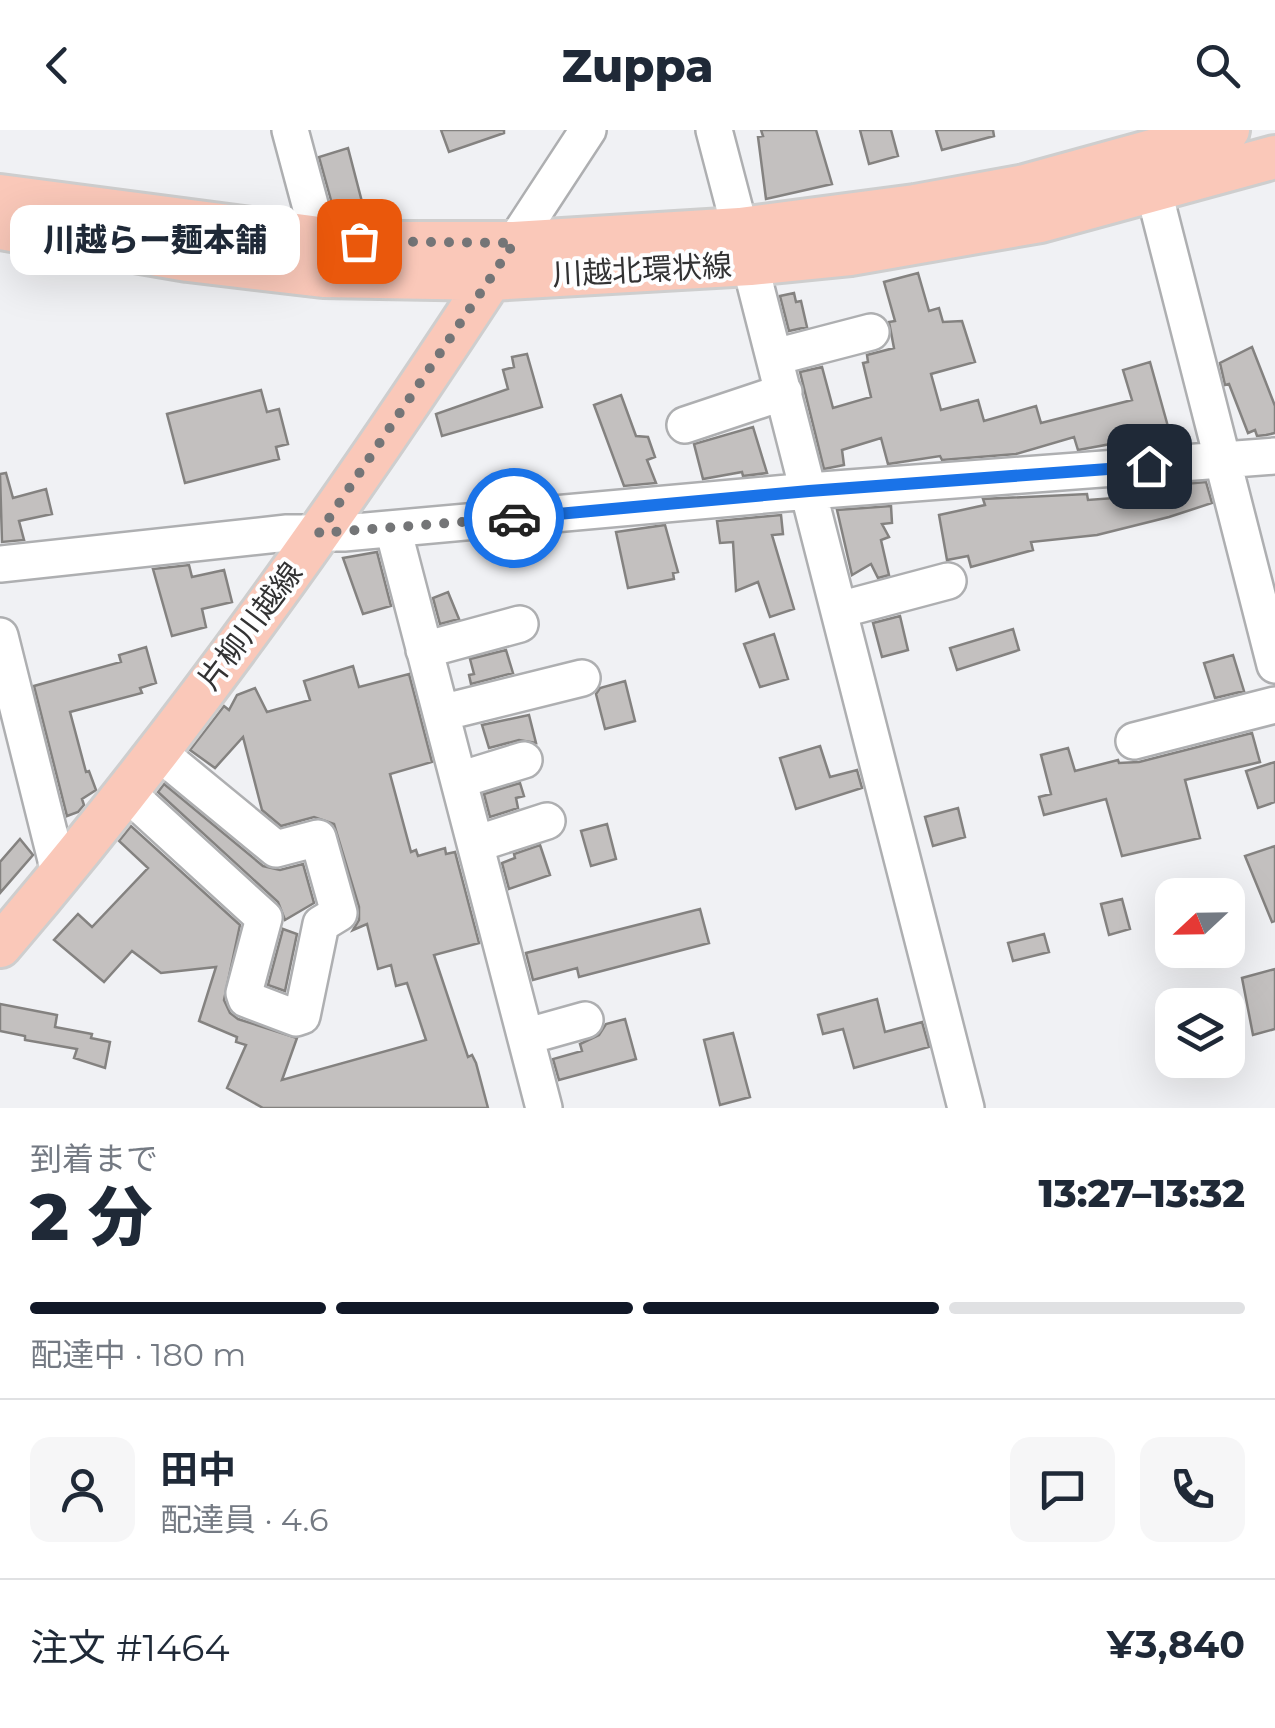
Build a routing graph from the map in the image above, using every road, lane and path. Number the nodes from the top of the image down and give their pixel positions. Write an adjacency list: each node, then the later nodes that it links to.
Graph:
1 (290, 130): 9 (street)
2 (588, 130): 10 (street)
3 (714, 130): 11 (street)
4 (1228, 130): 6 (main road, 川越北環状線)
5 (1275, 157): 6 (main road, 川越北環状線)
6 (1145, 159): 11 (main road, 川越北環状線); 18 (street)
7 (0, 196): 9 (main road, 川越北環状線)
8 (0, 228): 12 (main road, 川越北環状線)
9 (319, 238): 10 (main road, 川越北環状線)
10 (514, 243): 11 (main road, 川越北環状線); 12 (main road, 片柳川越線)
11 (745, 246): 12 (main road, 川越北環状線); 14 (street)
12 (490, 278): 21 (main road, 片柳川越線)
13 (871, 332): 14 (street)
14 (776, 357): 15 (street)
15 (784, 392): 16 (street); 19 (street)
16 (684, 425)
17 (1275, 456): 18 (street)
18 (1225, 461): 19 (street); 28 (street)
19 (809, 491): 20 (street); 24 (street)
20 (394, 528): 21 (street); 27 (street)
21 (319, 533): 22 (street); 33 (main road, 片柳川越線)
22 (0, 564)
23 (948, 580): 24 (street)
24 (839, 610): 44 (street)
25 (520, 624): 27 (street)
26 (0, 636): 39 (street)
27 (424, 650): 31 (street)
28 (1275, 665)
29 (582, 678): 31 (street)
30 (1275, 704): 32 (street)
31 (441, 713): 35 (street)
32 (1134, 742)
33 (157, 751): 36 (main road, 片柳川越線); 36 (street)
34 (524, 760): 35 (street)
35 (459, 780): 38 (street)
36 (124, 790): 39 (main road, 片柳川越線)
37 (547, 821): 38 (street)
38 (476, 844): 42 (street)
39 (60, 876): 40 (main road, 片柳川越線)
40 (0, 946)
41 (584, 1020): 42 (street)
42 (528, 1036): 43 (street)
43 (544, 1108)
44 (966, 1108)

